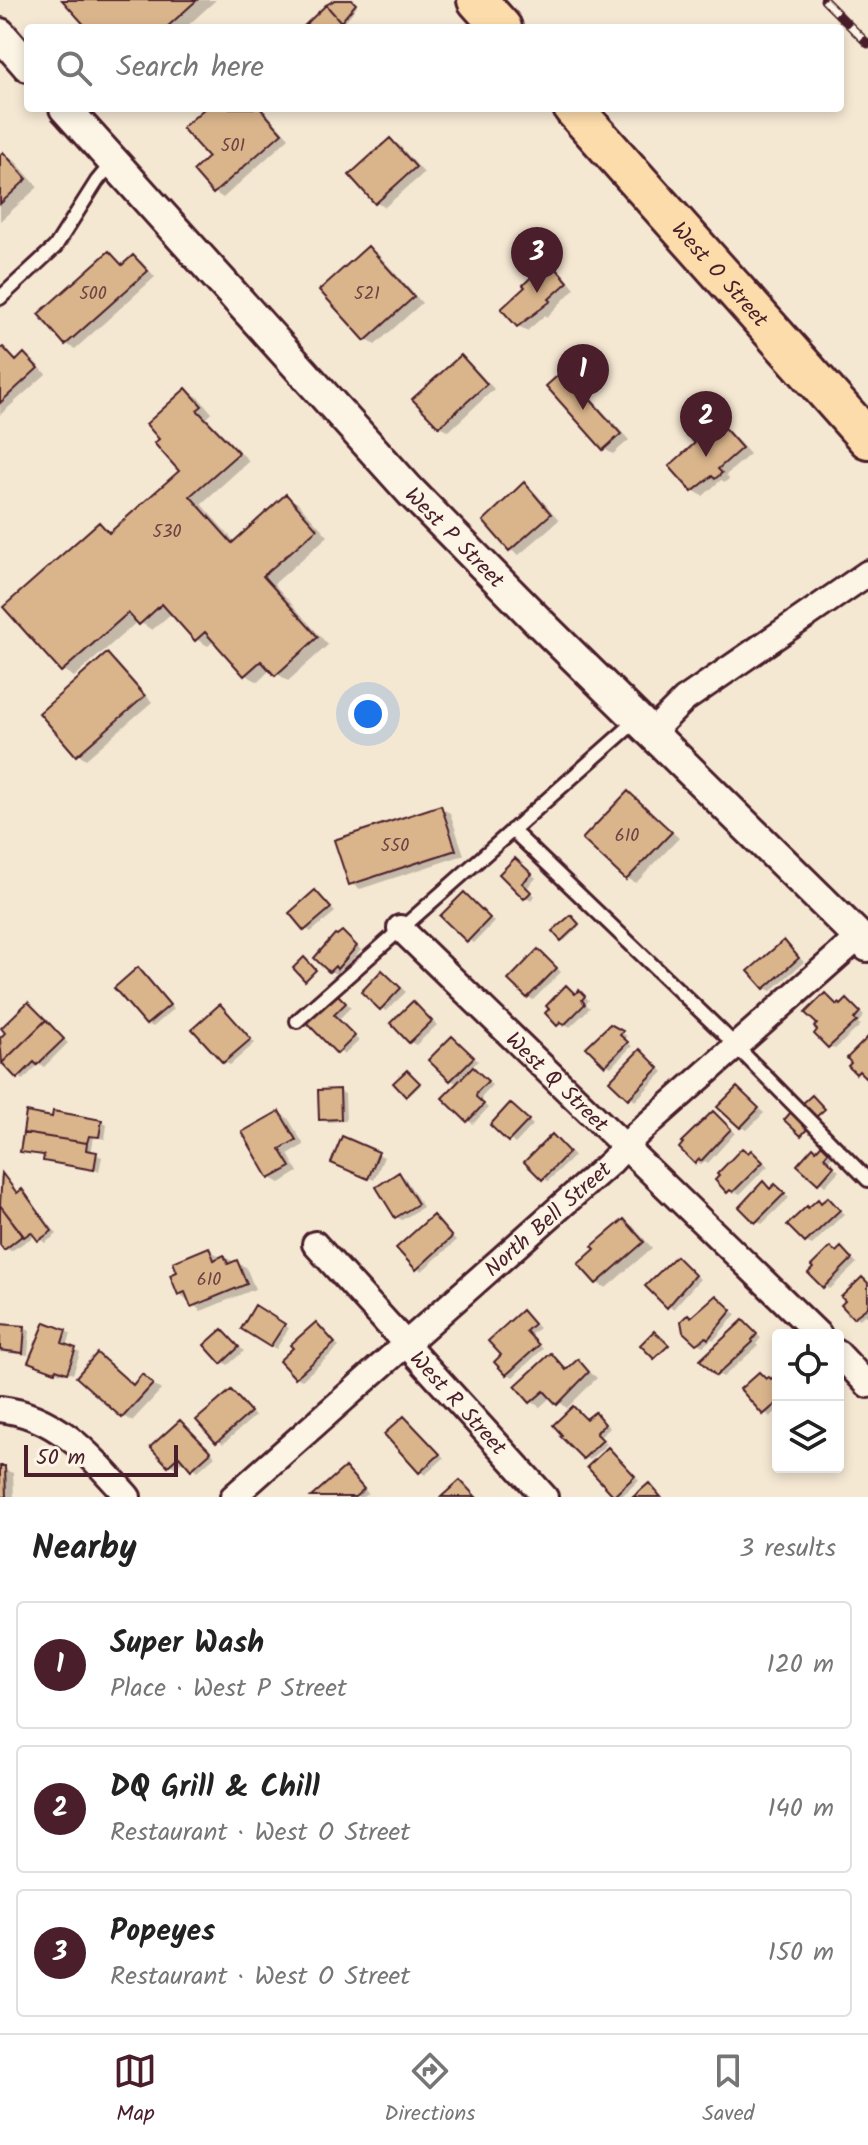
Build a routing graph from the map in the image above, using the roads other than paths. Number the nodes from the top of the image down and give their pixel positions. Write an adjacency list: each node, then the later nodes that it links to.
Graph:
1 (477, 0): 2 (main road)
2 (498, 24)
3 (0, 34): 4 (street)
4 (24, 61)
5 (69, 112): 7 (street, West P Street)
6 (577, 112): 9 (main road, West O Street)
7 (113, 162): 8 (lane); 11 (street, West P Street)
8 (0, 298)
9 (868, 439)
10 (868, 573): 11 (street)
11 (644, 726): 12 (lane); 14 (street, West P Street)
12 (512, 830): 13 (lane); 16 (lane)
13 (400, 928): 15 (lane); 17 (street, West Q Street)
14 (864, 942): 16 (street, North Bell Street)
15 (297, 1021)
16 (736, 1046): 17 (street, North Bell Street); 18 (lane)
17 (624, 1147): 20 (street, West Q Street); 21 (street, North Bell Street)
18 (868, 1180)
19 (315, 1244): 21 (street, West R Street)
20 (813, 1329)
21 (407, 1344): 26 (street, North Bell Street); 27 (street, West R Street)
22 (844, 1359): 23 (street)
23 (868, 1385)
24 (0, 1409): 25 (street)
25 (128, 1497)
26 (233, 1497)
27 (545, 1497)

